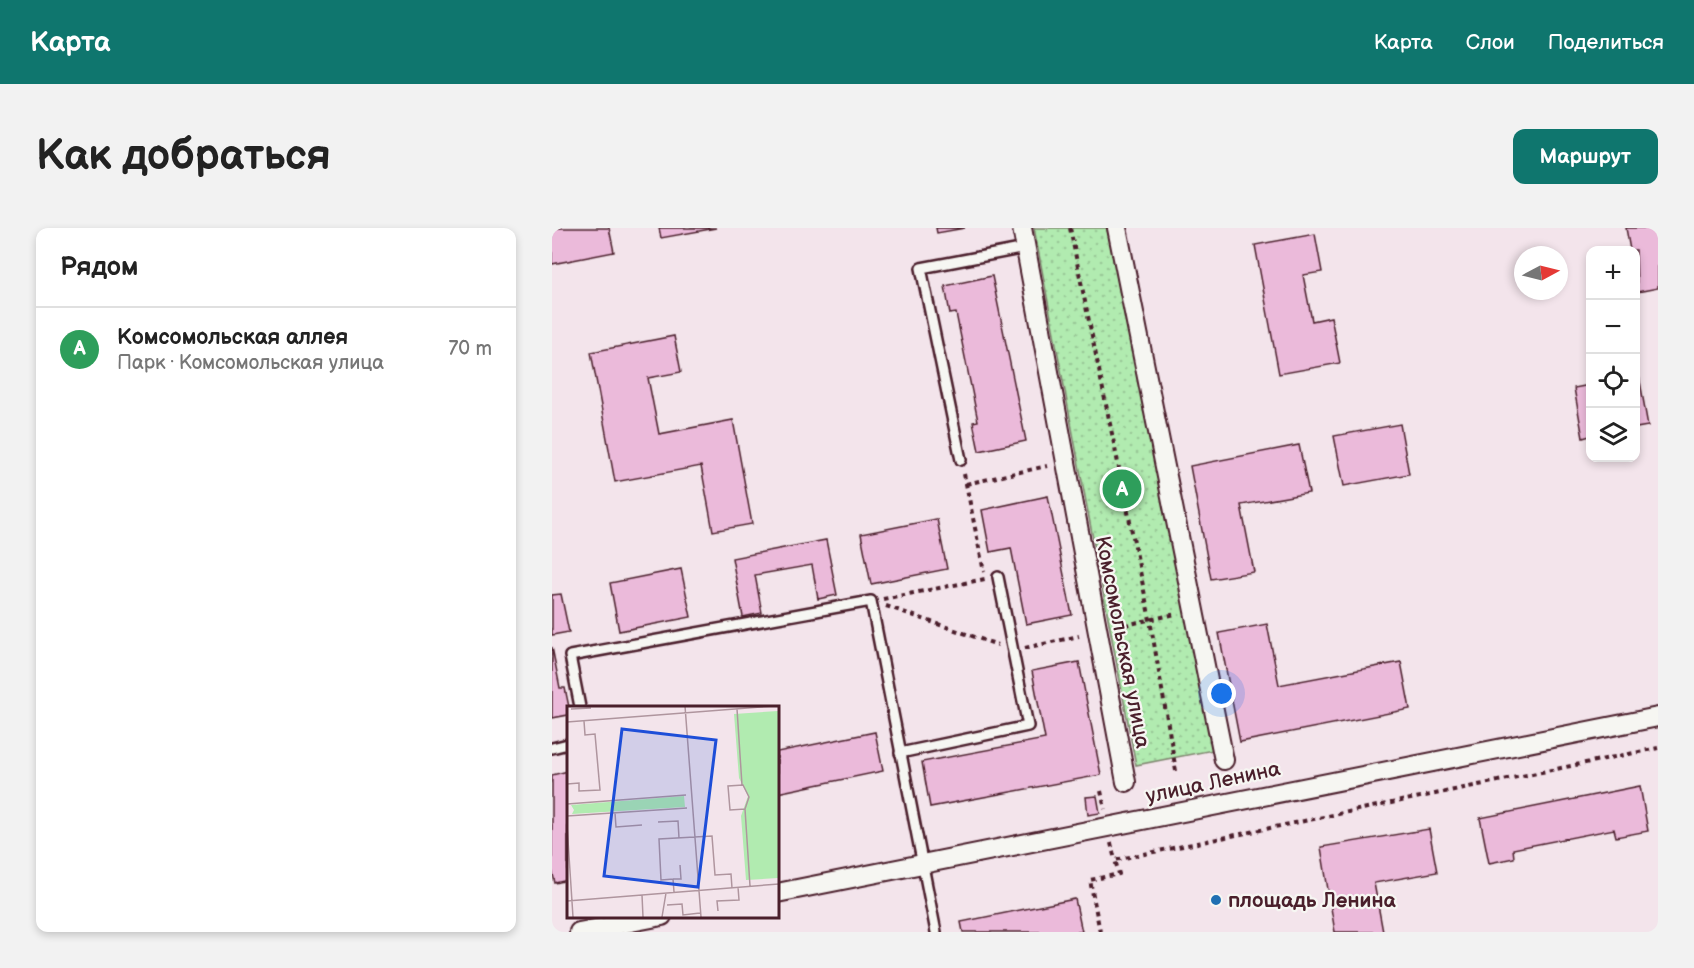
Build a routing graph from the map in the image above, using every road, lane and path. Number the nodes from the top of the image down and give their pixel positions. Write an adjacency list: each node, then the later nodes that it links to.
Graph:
1 (1023, 228): 4 (street, Комсомольская улица)
2 (1070, 228): 12 (path)
3 (1117, 228): 11 (street)
4 (1026, 248): 5 (lane); 13 (street, Комсомольская улица)
5 (961, 460): 7 (path)
6 (1051, 466): 7 (path)
7 (966, 483): 9 (path)
8 (998, 577): 9 (path); 14 (lane)
9 (985, 579): 10 (path)
10 (871, 601): 14 (path); 15 (lane); 20 (lane)
11 (1194, 610): 12 (path); 21 (street)
12 (1150, 620): 13 (path); 22 (path)
13 (1098, 631): 14 (path); 23 (street, Комсомольская улица)
14 (1013, 651): 20 (lane)
15 (580, 706)
16 (1658, 717): 24 (street, улица Ленина)
17 (567, 744): 18 (lane)
18 (552, 748)
19 (1658, 748): 29 (path)
20 (900, 753): 24 (lane)
21 (1224, 760)
22 (1176, 771)
23 (1126, 782)
24 (922, 864): 25 (street, улица Ленина); 28 (lane)
25 (778, 893)
26 (652, 917): 27 (street)
27 (579, 932)
28 (936, 932)
29 (1100, 932)

